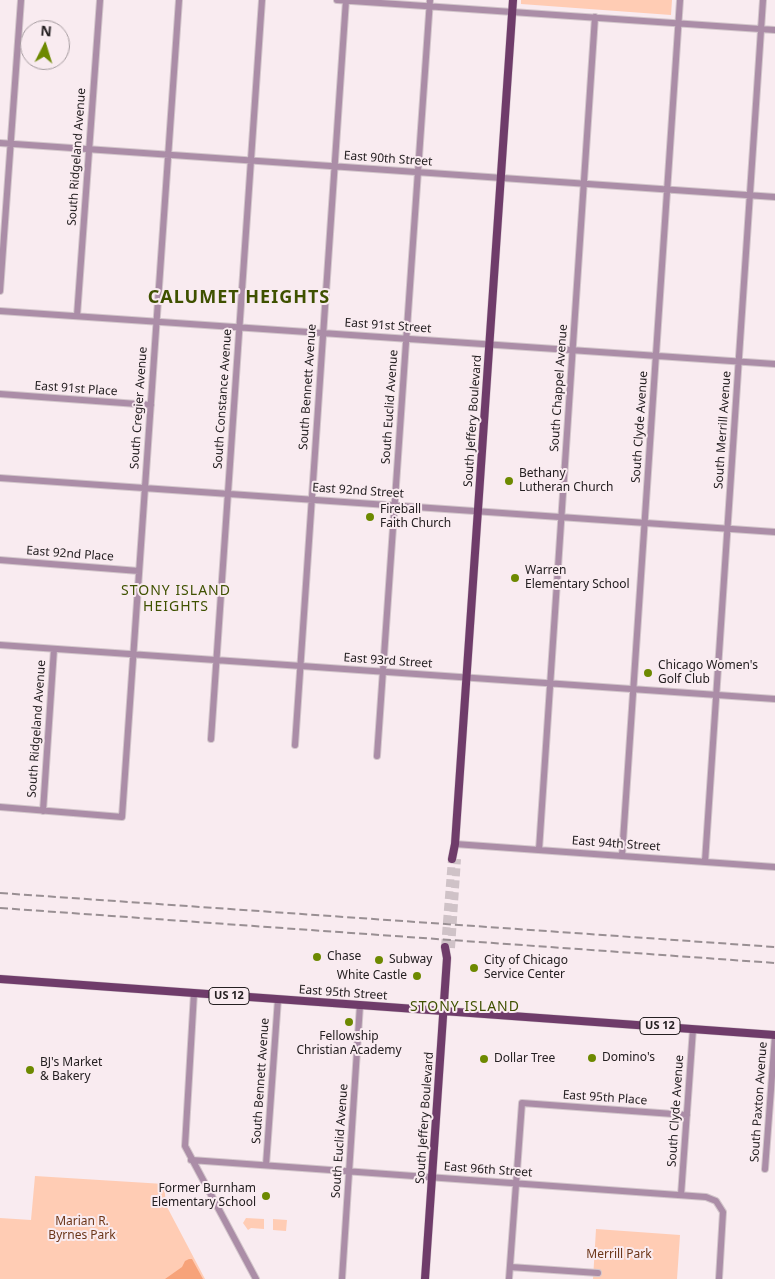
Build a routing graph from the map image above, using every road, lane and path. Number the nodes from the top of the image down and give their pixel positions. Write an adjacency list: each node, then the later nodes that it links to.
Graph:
1 (20, 0): 17 (street)
2 (100, 0): 18 (street, South Ridgeland Avenue)
3 (179, 0): 19 (street, South Cregier Avenue)
4 (262, 0): 20 (street, South Constance Avenue)
5 (338, 0): 6 (street)
6 (346, 0): 10 (street); 21 (street, South Bennett Avenue)
7 (513, 0): 11 (main road, South Jeffery Boulevard)
8 (680, 0): 13 (street, South Clyde Avenue)
9 (763, 0): 14 (street, South Merrill Avenue)
10 (430, 3): 11 (street); 22 (street, South Euclid Avenue)
11 (512, 11): 12 (street); 23 (main road, South Jeffery Boulevard)
12 (595, 17): 13 (street); 24 (street, South Chappel Avenue)
13 (679, 23): 14 (street); 25 (street, South Clyde Avenue)
14 (761, 29): 15 (street); 26 (street, South Merrill Avenue)
15 (775, 30)
16 (0, 144): 17 (street, East 90th Street)
17 (10, 144): 18 (street, East 90th Street); 28 (street)
18 (89, 150): 19 (street, East 90th Street); 30 (street, South Ridgeland Avenue)
19 (168, 155): 20 (street, East 90th Street); 31 (street, South Cregier Avenue)
20 (251, 161): 21 (street, East 90th Street); 32 (street, South Constance Avenue)
21 (335, 166): 22 (street, East 90th Street); 33 (street, South Bennett Avenue)
22 (418, 172): 23 (street, East 90th Street); 34 (street, South Euclid Avenue)
23 (501, 178): 24 (street, East 90th Street); 35 (main road, South Jeffery Boulevard)
24 (584, 184): 25 (street, East 90th Street); 36 (street, South Chappel Avenue)
25 (667, 189): 26 (street, East 90th Street); 37 (street, South Clyde Avenue)
26 (750, 195): 27 (street, East 90th Street); 38 (street, South Merrill Avenue)
27 (775, 197)
28 (0, 291)
29 (0, 311): 30 (street, East 91st Street)
30 (77, 316): 31 (street, East 91st Street)
31 (156, 322): 32 (street, East 91st Street); 41 (street, South Cregier Avenue)
32 (240, 327): 33 (street, East 91st Street); 44 (street, South Constance Avenue)
33 (323, 333): 34 (street, East 91st Street); 45 (street, South Bennett Avenue)
34 (406, 339): 35 (street, East 91st Street); 46 (street, South Euclid Avenue)
35 (490, 345): 36 (street, East 91st Street); 47 (main road, South Jeffery Boulevard)
36 (572, 350): 37 (street, East 91st Street); 48 (street, South Chappel Avenue)
37 (656, 356): 38 (street, East 91st Street); 49 (street, South Clyde Avenue)
38 (739, 362): 39 (street, East 91st Street); 50 (street, South Merrill Avenue)
39 (775, 364)
40 (0, 394): 41 (street, East 91st Place)
41 (151, 405): 43 (street, South Cregier Avenue)
42 (0, 478): 43 (street, East 92nd Street)
43 (145, 488): 44 (street, East 92nd Street); 53 (street, South Cregier Avenue)
44 (228, 494): 45 (street, East 92nd Street); 57 (street, South Constance Avenue)
45 (312, 500): 46 (street, East 92nd Street); 58 (street, South Bennett Avenue)
46 (395, 505): 47 (street, East 92nd Street); 59 (street, South Euclid Avenue)
47 (478, 511): 48 (street, East 92nd Street); 60 (main road, South Jeffery Boulevard)
48 (561, 517): 49 (street, East 92nd Street); 61 (street, South Chappel Avenue)
49 (644, 523): 50 (street, East 92nd Street); 62 (street, South Clyde Avenue)
50 (728, 528): 51 (street, East 92nd Street); 63 (street, South Merrill Avenue)
51 (775, 532)
52 (0, 560): 53 (street, East 92nd Place)
53 (139, 571): 56 (street, South Cregier Avenue)
54 (0, 645): 55 (street, East 93rd Street)
55 (54, 649): 56 (street, East 93rd Street); 69 (street, South Ridgeland Avenue)
56 (133, 654): 57 (street, East 93rd Street); 69 (street, South Cregier Avenue)
57 (216, 660): 58 (street, East 93rd Street); 65 (street, South Constance Avenue)
58 (300, 666): 59 (street, East 93rd Street); 66 (street, South Bennett Avenue)
59 (384, 672): 60 (street, East 93rd Street); 67 (street, South Euclid Avenue)
60 (467, 677): 61 (street, East 93rd Street); 70 (main road, South Jeffery Boulevard)
61 (550, 683): 62 (street, East 93rd Street); 71 (street, South Chappel Avenue)
62 (633, 689): 63 (street, East 93rd Street); 72 (street, South Clyde Avenue)
63 (716, 695): 64 (street, East 93rd Street); 74 (street, South Merrill Avenue)
64 (775, 699)
65 (211, 739)
66 (295, 745)
67 (377, 756)
68 (0, 807): 69 (street)
69 (43, 811)
70 (455, 844): 71 (street, East 94th Street); 73 (main road, South Jeffery Boulevard)
71 (538, 850): 72 (street, East 94th Street)
72 (622, 856): 74 (street, East 94th Street)
73 (454, 859)
74 (705, 862): 75 (street, East 94th Street)
75 (775, 867)
76 (448, 948): 81 (main road, South Jeffery Boulevard)
77 (0, 979): 78 (main road, East 95th Street / US 12)
78 (194, 993): 79 (main road, East 95th Street / US 12); 85 (street)
79 (278, 999): 80 (main road, East 95th Street / US 12); 86 (street, South Bennett Avenue)
80 (360, 1005): 81 (main road, East 95th Street / US 12); 88 (street, South Euclid Avenue)
81 (443, 1011): 82 (main road, East 95th Street / US 12); 89 (main road, South Jeffery Boulevard)
82 (694, 1029): 83 (main road, East 95th Street / US 12); 84 (street, South Clyde Avenue)
83 (775, 1035): 87 (street, South Paxton Avenue)
84 (687, 1115): 90 (street, East 95th Place); 91 (street, South Clyde Avenue)
85 (191, 1160): 86 (street, East 96th Street); 94 (street)
86 (266, 1165): 88 (street, East 96th Street)
87 (765, 1169)
88 (349, 1171): 89 (street, East 96th Street); 95 (street, South Euclid Avenue)
89 (432, 1177): 90 (street, East 96th Street); 96 (main road, South Jeffery Boulevard)
90 (516, 1183): 91 (street, East 96th Street); 92 (street)
91 (681, 1195): 98 (street, East 96th Street)
92 (510, 1267): 93 (street); 97 (street)
93 (598, 1274)
94 (256, 1279)
95 (342, 1279)
96 (425, 1279)
97 (509, 1279)
98 (719, 1279)

